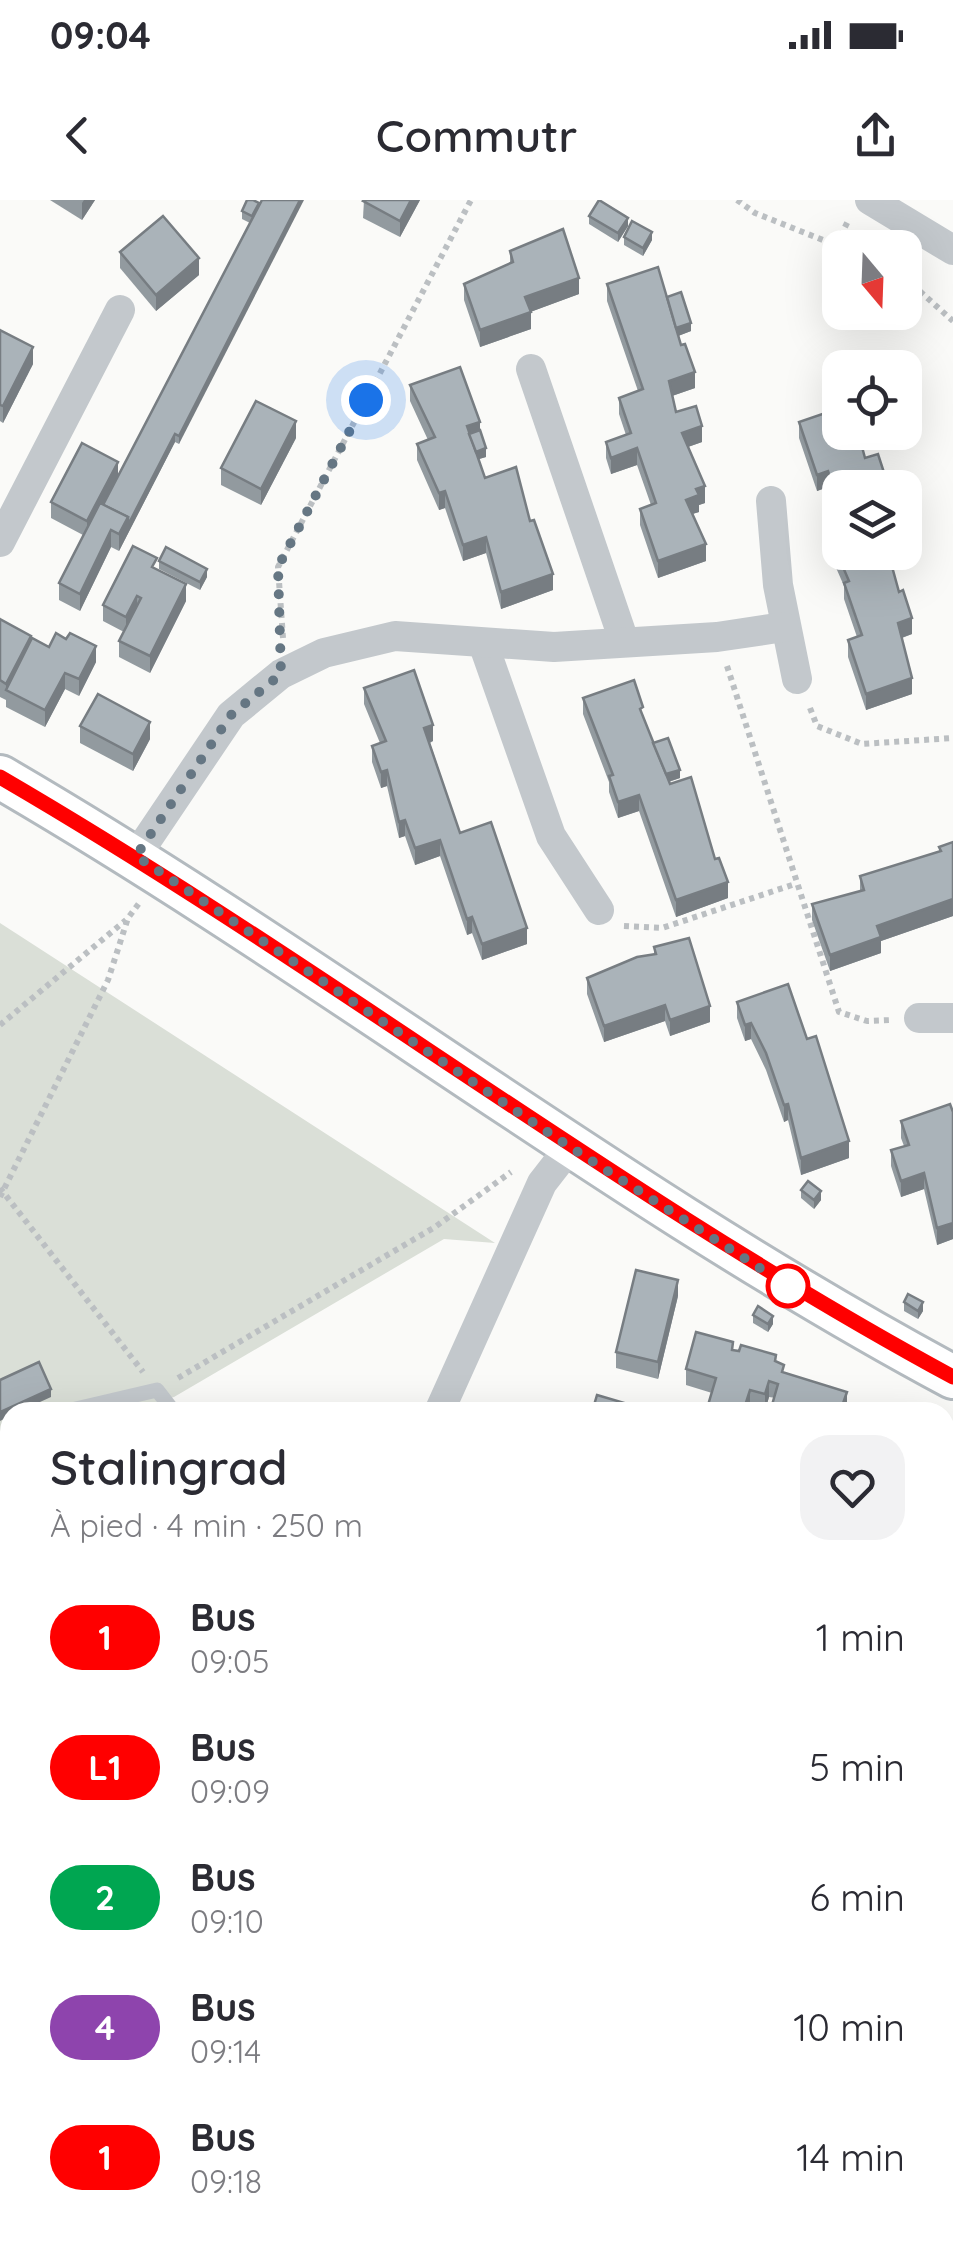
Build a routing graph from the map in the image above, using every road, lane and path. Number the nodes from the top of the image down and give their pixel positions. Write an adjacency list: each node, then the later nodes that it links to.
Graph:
1 (472, 200): 16 (path)
2 (737, 200): 4 (path)
3 (870, 200): 5 (street)
4 (822, 240)
5 (953, 250)
6 (922, 293): 8 (path)
7 (120, 310): 11 (street)
8 (953, 321)
9 (531, 369): 15 (street)
10 (771, 500): 12 (street)
11 (0, 542)
12 (784, 627): 13 (street); 17 (street)
13 (718, 637): 15 (street); 21 (path)
14 (483, 642): 15 (street); 16 (street); 22 (street)
15 (624, 642)
16 (281, 674): 20 (street)
17 (797, 679): 18 (path)
18 (953, 738)
19 (0, 777): 20 (main road)
20 (149, 864): 23 (path); 27 (main road)
21 (795, 884): 22 (path); 24 (path)
22 (599, 910)
23 (128, 918): 26 (path); 29 (path)
24 (919, 1018): 25 (street)
25 (953, 1018)
26 (0, 1025)
27 (570, 1147): 28 (street); 30 (main road)
28 (542, 1183): 31 (path); 34 (street)
29 (1, 1192): 31 (path)
30 (953, 1377)
31 (158, 1390): 32 (lane); 33 (lane)
32 (106, 1402)
33 (167, 1402)
34 (444, 1402)

